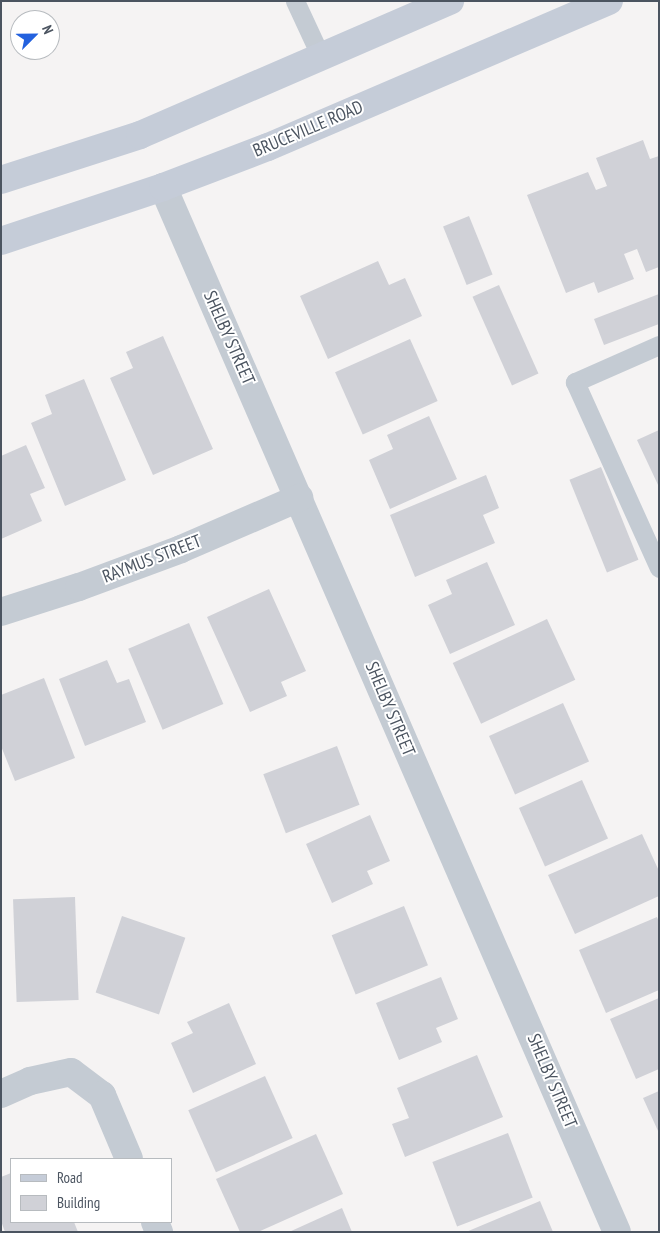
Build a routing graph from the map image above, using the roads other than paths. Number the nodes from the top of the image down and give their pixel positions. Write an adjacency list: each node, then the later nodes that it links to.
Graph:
1 (296, 1): 4 (lane)
2 (450, 1): 4 (main road)
3 (609, 1): 6 (main road, BRUCEVILLE ROAD)
4 (321, 57): 5 (main road)
5 (1, 180)
6 (163, 186): 7 (main road, BRUCEVILLE ROAD); 9 (street, SHELBY STREET)
7 (1, 241)
8 (659, 345): 10 (lane)
9 (299, 498): 11 (street, RAYMUS STREET); 14 (street, SHELBY STREET)
10 (659, 568)
11 (1, 612)
12 (1, 1094): 13 (street)
13 (129, 1158)
14 (617, 1232)

